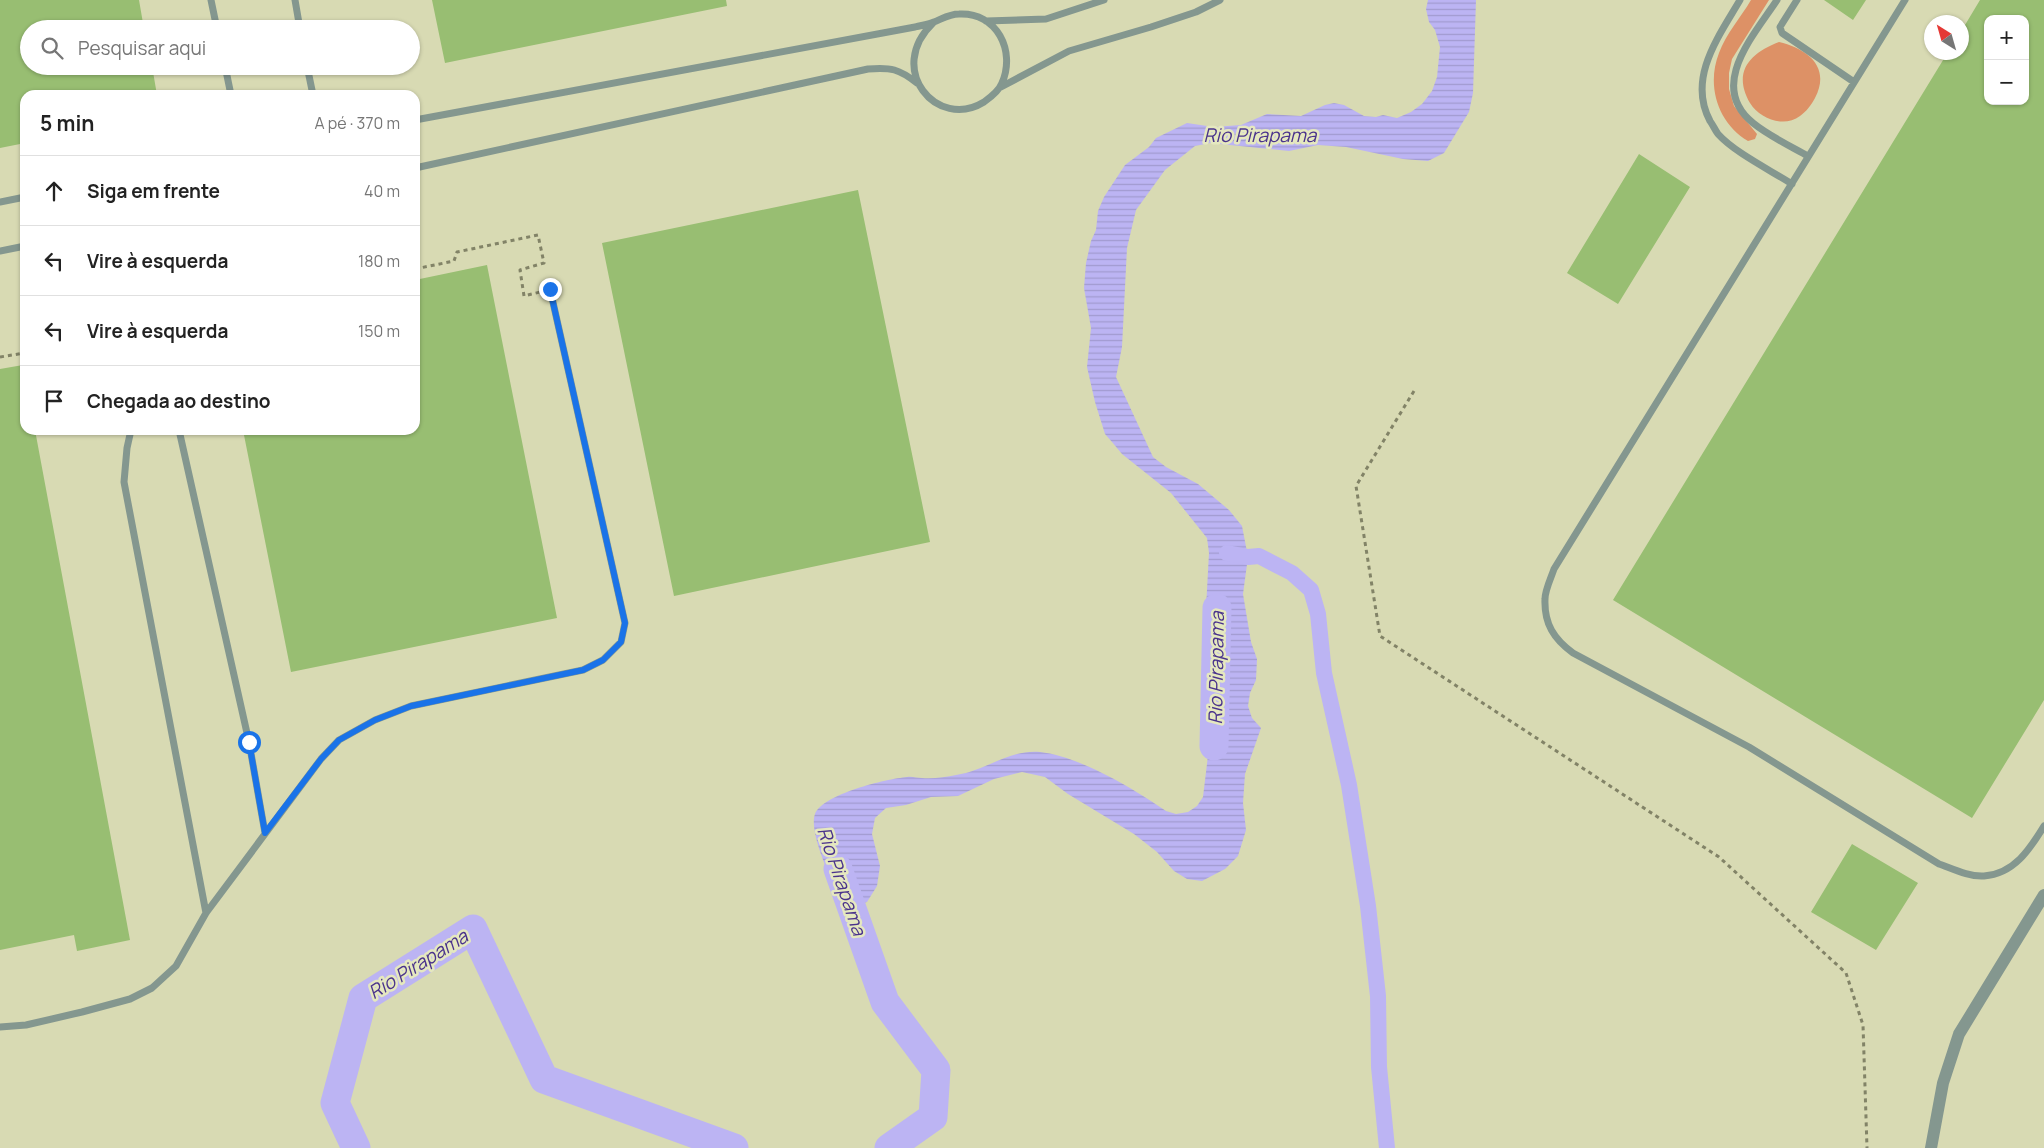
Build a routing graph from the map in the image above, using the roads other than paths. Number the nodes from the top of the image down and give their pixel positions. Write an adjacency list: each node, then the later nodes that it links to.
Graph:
1 (211, 0): 9 (lane)
2 (295, 0): 10 (lane)
3 (1104, 0): 11 (lane)
4 (1220, 0): 17 (lane)
5 (1740, 0): 23 (lane)
6 (1777, 0): 21 (lane)
7 (1797, 0): 15 (lane)
8 (1905, 0): 15 (lane)
9 (215, 20)
10 (298, 20)
11 (986, 21): 12 (lane); 17 (lane)
12 (933, 23): 16 (lane); 20 (lane)
13 (227, 75): 18 (lane)
14 (309, 75): 19 (lane)
15 (1854, 82): 21 (lane)
16 (918, 83): 17 (lane); 22 (lane)
17 (1001, 87)
18 (230, 90)
19 (311, 90)
20 (420, 119)
21 (1808, 156): 23 (lane)
22 (420, 167)
23 (1792, 184): 31 (lane)
24 (20, 198): 25 (lane)
25 (0, 202)
26 (20, 247): 27 (lane)
27 (0, 251)
28 (550, 289): 32 (lane)
29 (130, 435): 34 (lane)
30 (180, 435): 32 (lane)
31 (2044, 826)
32 (265, 833): 34 (lane)
33 (2044, 895): 36 (street)
34 (206, 913): 35 (lane)
35 (0, 1027)
36 (1931, 1148)

